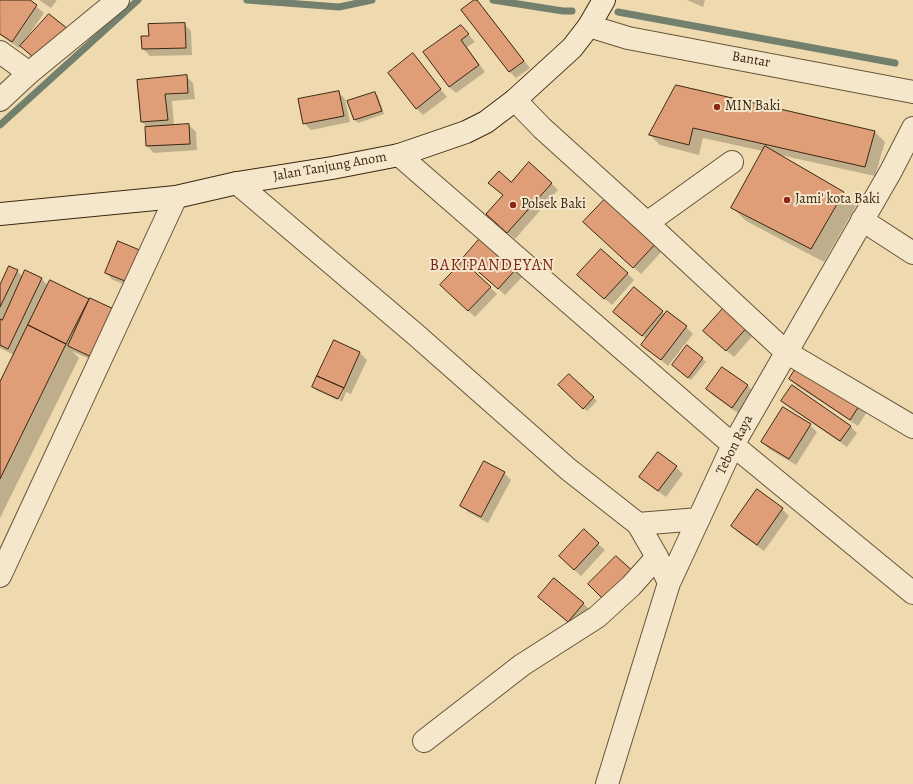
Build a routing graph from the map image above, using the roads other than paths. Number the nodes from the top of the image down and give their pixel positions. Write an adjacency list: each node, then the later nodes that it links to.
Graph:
1 (118, 0): 5 (street)
2 (604, 0): 3 (street, Jalan Tanjung Anom)
3 (589, 26): 6 (street, Bantar); 8 (street, Jalan Tanjung Anom)
4 (0, 52): 5 (street)
5 (29, 73): 7 (street)
6 (913, 92)
7 (0, 100)
8 (515, 100): 10 (street, Jalan Tanjung Anom); 16 (street)
9 (913, 128): 15 (street, Tebon Raya)
10 (398, 155): 12 (street, Jalan Tanjung Anom); 20 (street)
11 (732, 162): 16 (street)
12 (237, 183): 13 (street, Jalan Tanjung Anom); 22 (street)
13 (176, 197): 14 (street, Jalan Tanjung Anom); 24 (street)
14 (0, 214)
15 (862, 220): 17 (street); 18 (street, Tebon Raya)
16 (647, 223): 18 (street)
17 (913, 253)
18 (786, 352): 19 (street); 20 (street, Tebon Raya)
19 (913, 427)
20 (733, 445): 21 (street, Tebon Raya); 26 (street)
21 (699, 519): 22 (street); 25 (street, Tebon Raya)
22 (638, 524): 23 (street)
23 (657, 557): 25 (street); 27 (street)
24 (0, 576)
25 (669, 583): 28 (street, Tebon Raya)
26 (913, 593)
27 (424, 741)
28 (610, 783)

